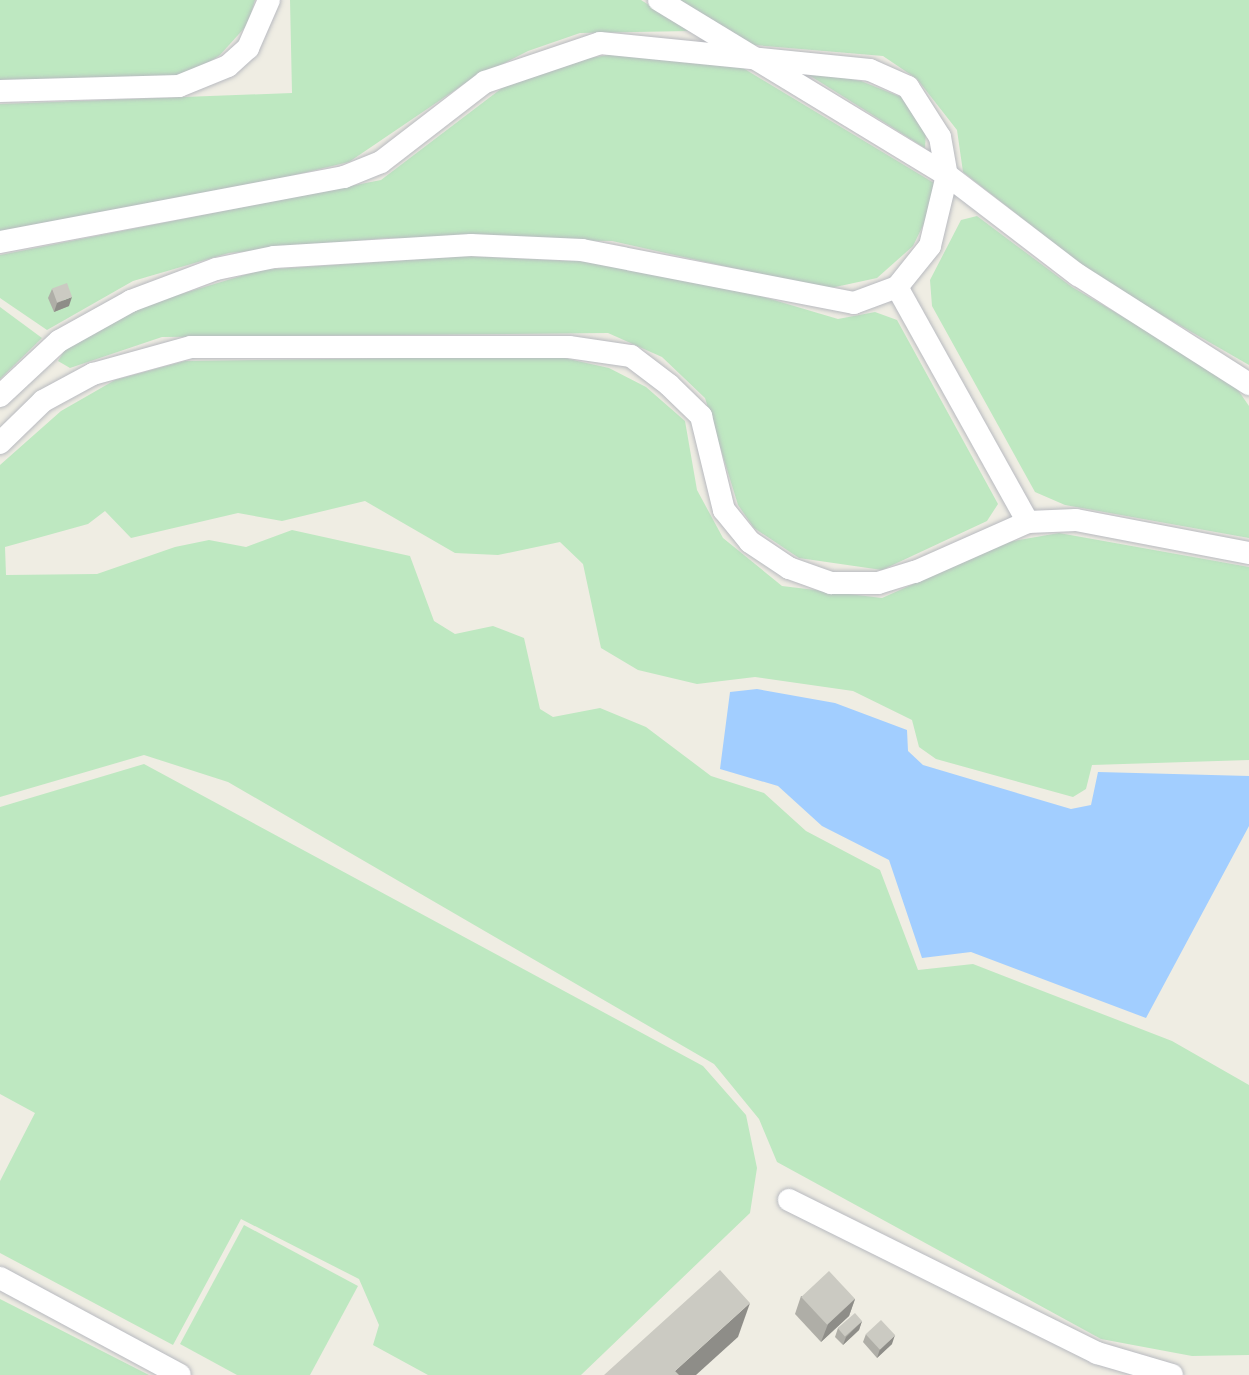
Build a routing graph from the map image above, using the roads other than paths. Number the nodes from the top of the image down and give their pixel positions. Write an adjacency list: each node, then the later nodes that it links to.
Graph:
1 (270, 0): 4 (street)
2 (660, 0): 3 (street)
3 (757, 54): 5 (street); 5 (street); 6 (street)
4 (0, 91)
5 (947, 176): 7 (street); 8 (street)
6 (0, 242)
7 (897, 287): 9 (street); 11 (street)
8 (1249, 384)
9 (0, 396)
10 (0, 444): 11 (street)
11 (1028, 522): 12 (street)
12 (1249, 553)
13 (788, 1200): 16 (street)
14 (0, 1278): 15 (street)
15 (180, 1375)
16 (1172, 1375)

